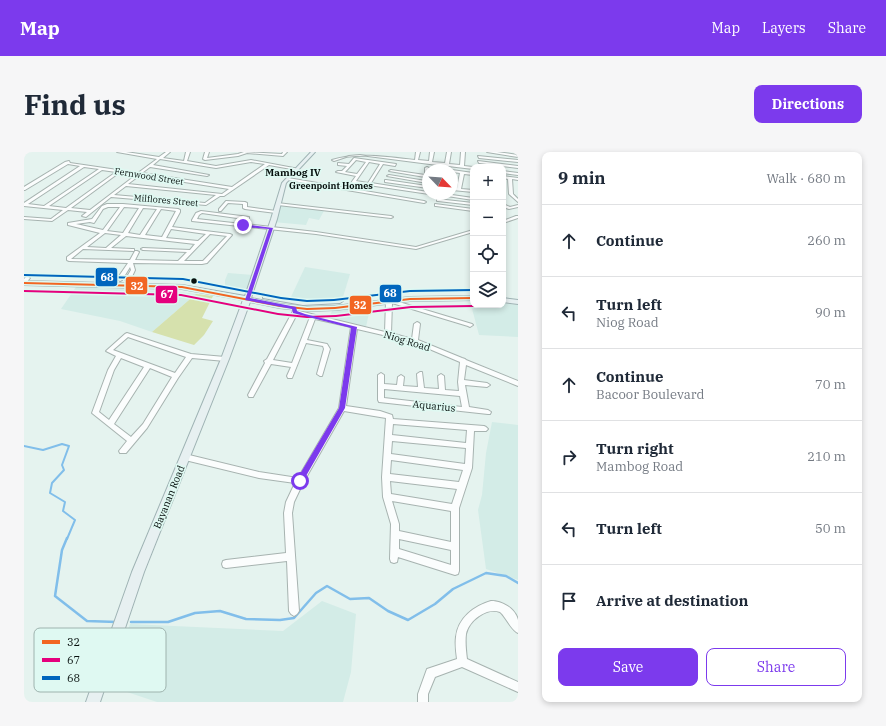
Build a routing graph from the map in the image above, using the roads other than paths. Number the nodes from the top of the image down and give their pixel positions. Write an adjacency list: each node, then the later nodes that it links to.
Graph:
1 (122, 152): 19 (street)
2 (146, 152): 19 (street)
3 (168, 152): 23 (street)
4 (188, 152): 29 (street)
5 (207, 152): 17 (street)
6 (247, 152): 7 (street); 17 (street)
7 (285, 152)
8 (313, 152): 48 (main road, Bayanan Road)
9 (385, 152): 21 (street)
10 (401, 152): 33 (street)
11 (418, 152): 27 (street)
12 (432, 152): 34 (street)
13 (449, 152): 38 (street)
14 (463, 152): 44 (street)
15 (480, 152): 22 (street)
16 (489, 152): 20 (street)
17 (229, 154)
18 (369, 154): 21 (street); 24 (street)
19 (141, 155): 23 (street)
20 (518, 156)
21 (383, 157): 33 (street)
22 (479, 157): 28 (street); 30 (street)
23 (160, 158): 29 (street); 41 (street)
24 (334, 160)
25 (70, 161): 31 (street)
26 (368, 161): 32 (street); 39 (street); 65 (street)
27 (416, 161): 33 (street); 34 (street)
28 (518, 161)
29 (185, 162): 42 (street)
30 (479, 162): 45 (street)
31 (66, 163): 40 (street, Fernwood Street); 73 (street)
32 (382, 163): 33 (street); 70 (street)
33 (396, 163): 50 (street); 51 (street)
34 (430, 163): 37 (street)
35 (268, 164): 42 (street); 48 (street); 77 (street, Milflores Street)
36 (339, 164): 39 (street)
37 (438, 164)
38 (447, 164)
39 (350, 165): 53 (street)
40 (83, 166): 47 (street, Fernwood Street); 92 (street)
41 (149, 166): 59 (street); 61 (street)
42 (216, 166): 61 (street)
43 (458, 166): 44 (street)
44 (462, 167): 46 (street)
45 (518, 167)
46 (470, 168)
47 (101, 169): 49 (street, Fernwood Street); 97 (street)
48 (296, 169): 64 (main road, Bayanan Road)
49 (119, 171): 59 (street, Fernwood Street); 99 (street)
50 (391, 171): 54 (street); 62 (street)
51 (422, 171)
52 (338, 172): 53 (street)
53 (343, 172): 65 (street)
54 (422, 172)
55 (458, 172): 56 (street)
56 (462, 172): 58 (street); 80 (street)
57 (506, 172): 60 (street)
58 (470, 173)
59 (139, 174): 71 (street, Fernwood Street); 74 (street)
60 (518, 174)
61 (207, 175): 71 (street)
62 (389, 176): 68 (street); 69 (street)
63 (506, 177): 66 (street)
64 (288, 178): 78 (street); 90 (main road, Bayanan Road)
65 (356, 178): 70 (street); 78 (street)
66 (510, 178): 67 (street); 88 (street)
67 (518, 179)
68 (386, 181): 75 (street); 76 (street)
69 (422, 181)
70 (370, 182): 75 (street)
71 (198, 183): 77 (street, Fernwood Street)
72 (24, 184): 73 (street)
73 (30, 185): 79 (street)
74 (125, 185): 83 (street); 84 (street)
75 (383, 186): 81 (street)
76 (422, 186)
77 (232, 188): 83 (street, Milflores Street)
78 (349, 188): 89 (street)
79 (24, 189)
80 (459, 190): 82 (street)
81 (422, 191)
82 (470, 191)
83 (219, 195): 84 (street, Milflores Street)
84 (110, 196): 103 (street)
85 (458, 197): 86 (street)
86 (470, 199)
87 (438, 200): 91 (street); 94 (street)
88 (518, 201)
89 (424, 202)
90 (278, 204): 104 (main road, Bayanan Road); 107 (street)
91 (470, 204)
92 (24, 205): 97 (street)
93 (123, 205): 98 (street); 110 (street); 116 (street)
94 (436, 205): 102 (street); 105 (street)
95 (506, 206): 96 (street)
96 (518, 206)
97 (45, 207): 99 (street)
98 (141, 208): 100 (street); 119 (street)
99 (67, 209): 103 (street); 109 (street)
100 (159, 209): 114 (street); 120 (street)
101 (220, 210): 104 (street)
102 (470, 210)
103 (90, 211): 106 (street)
104 (276, 212): 115 (main road, Bayanan Road)
105 (435, 212)
106 (84, 216)
107 (391, 217)
108 (518, 217): 111 (street)
109 (24, 218)
110 (94, 220): 113 (street); 113 (street)
111 (506, 221)
112 (243, 225): 112 (street); 115 (street)
113 (86, 228): 116 (street)
114 (170, 228): 117 (street); 121 (street)
115 (271, 228): 118 (street); 134 (main road, Bayanan Road)
116 (104, 232): 119 (street); 123 (street)
117 (210, 232): 122 (street); 127 (street)
118 (470, 232)
119 (125, 234): 120 (street); 124 (street)
120 (142, 236): 121 (street)
121 (163, 239): 122 (street)
122 (199, 243): 126 (street)
123 (82, 248): 124 (street); 128 (street)
124 (107, 249): 125 (street)
125 (134, 251): 126 (street); 128 (street)
126 (191, 251): 127 (street)
127 (180, 262): 128 (street)
128 (132, 263): 129 (street); 131 (street)
129 (120, 279): 130 (main road); 131 (main road)
130 (25, 280): 134 (main road)
131 (128, 280): 134 (main road)
132 (470, 294): 138 (main road)
133 (506, 296): 135 (main road)
134 (248, 297): 138 (main road); 141 (main road); 151 (main road, Bayanan Road)
135 (518, 297)
136 (470, 298): 139 (main road)
137 (506, 300): 140 (main road)
138 (365, 301): 139 (main road); 141 (main road)
139 (389, 301): 144 (street); 146 (street)
140 (518, 302)
141 (295, 310): 142 (street, Niog Road); 153 (street)
142 (313, 316): 145 (street, Niog Road); 147 (street)
143 (417, 324): 148 (street)
144 (470, 325)
145 (354, 327): 146 (street, Niog Road); 172 (street)
146 (388, 334): 148 (street, Niog Road)
147 (305, 341): 154 (street); 156 (street)
148 (415, 341): 152 (street, Niog Road)
149 (119, 356): 150 (street); 155 (street); 176 (street)
150 (190, 356): 151 (street); 159 (street)
151 (225, 359): 184 (main road, Bayanan Road)
152 (463, 360): 163 (street); 164 (street, Niog Road)
153 (268, 361): 154 (street); 171 (street)
154 (294, 365): 160 (street)
155 (148, 366): 159 (street); 176 (street)
156 (320, 374)
157 (420, 374): 168 (street)
158 (381, 375): 166 (street)
159 (176, 376): 180 (street)
160 (290, 376)
161 (441, 376): 169 (street)
162 (401, 377): 167 (street)
163 (460, 382): 165 (street); 170 (street)
164 (518, 384)
165 (487, 385)
166 (381, 386): 167 (street); 173 (street, Aquarius)
167 (400, 387): 168 (street)
168 (421, 389): 169 (street)
169 (442, 391): 170 (street)
170 (462, 394): 173 (street)
171 (251, 395)
172 (342, 408): 175 (street); 187 (street)
173 (466, 409): 174 (street, Aquarius)
174 (488, 412)
175 (392, 421): 177 (street); 179 (street)
176 (110, 424): 180 (street)
177 (471, 429): 178 (street); 181 (street)
178 (484, 429)
179 (390, 438): 181 (street); 183 (street)
180 (132, 441): 182 (street)
181 (470, 446): 185 (street)
182 (123, 451)
183 (387, 456): 185 (street); 186 (street)
184 (185, 457): 187 (street); 196 (main road, Bayanan Road)
185 (468, 468): 188 (street)
186 (386, 477): 188 (street); 189 (street)
187 (300, 481): 193 (street)
188 (463, 486): 190 (street)
189 (387, 497): 190 (street); 191 (street)
190 (455, 508): 192 (street)
191 (395, 534): 192 (street); 192 (street)
192 (454, 547)
193 (291, 556): 194 (street); 195 (street)
194 (226, 564)
195 (294, 611)
196 (119, 628)
197 (518, 628): 198 (street)
198 (462, 662): 199 (street); 202 (street)
199 (518, 687)
200 (96, 692): 201 (main road, Bayanan Road)
201 (93, 702)
202 (423, 702)

